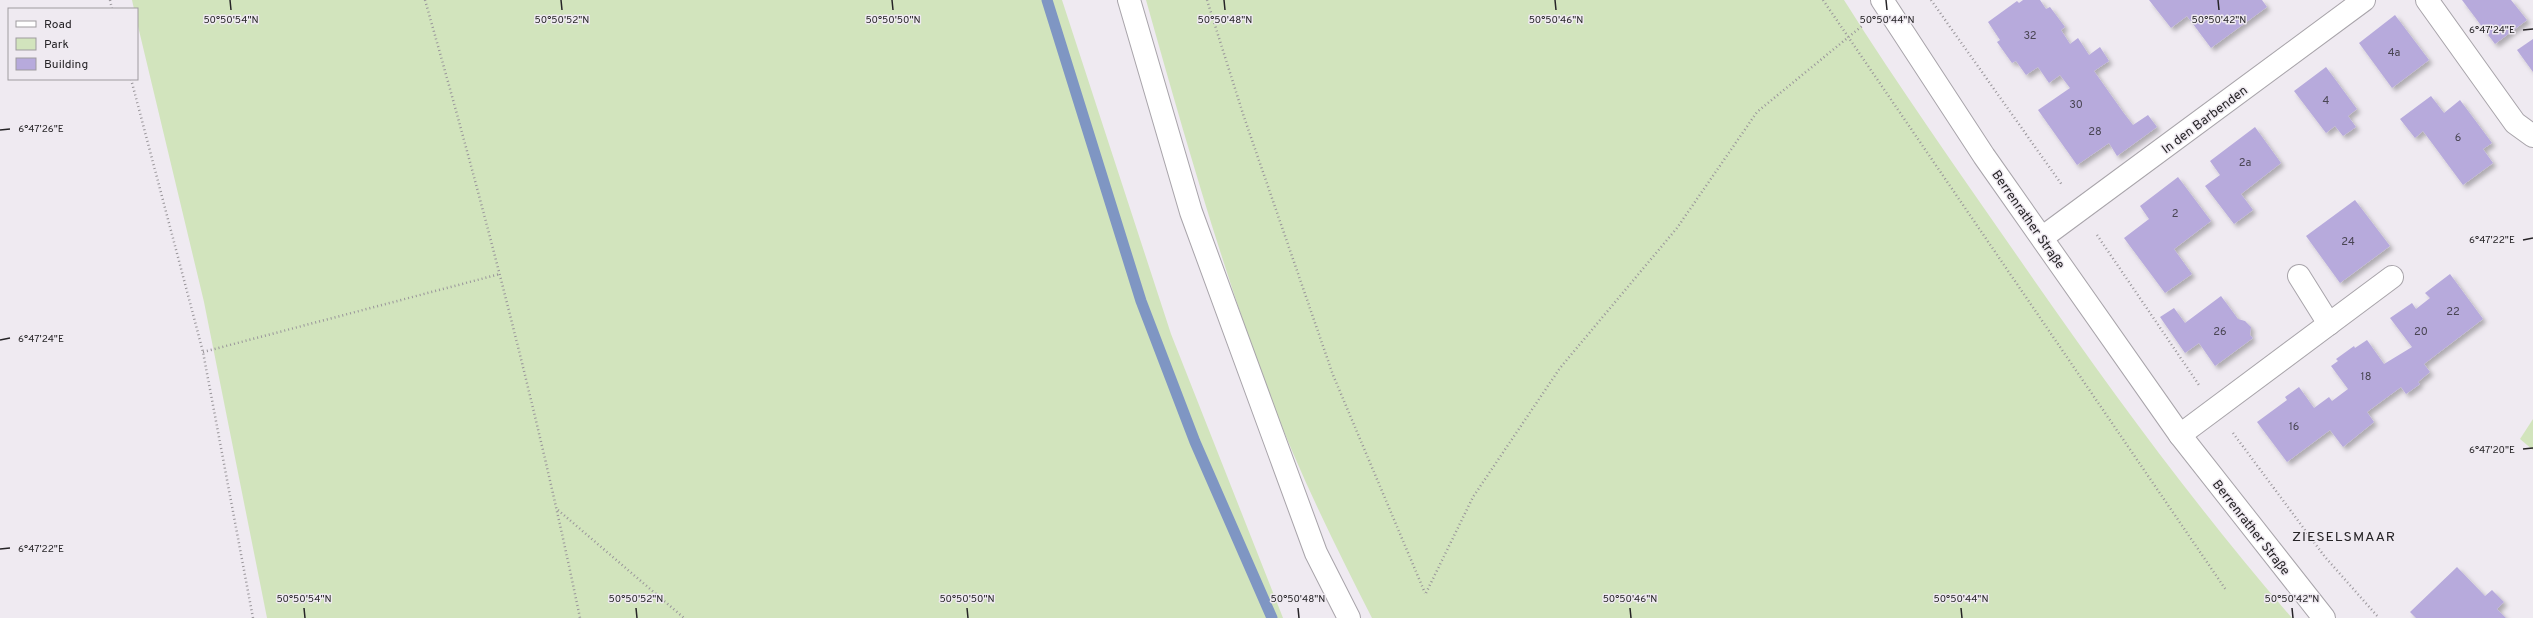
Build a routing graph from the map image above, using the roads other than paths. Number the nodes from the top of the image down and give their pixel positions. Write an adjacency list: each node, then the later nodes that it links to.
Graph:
1 (1128, 0): 11 (street)
2 (2364, 0): 6 (street, In den Barbenden)
3 (2426, 0): 5 (street)
4 (1884, 3): 6 (street, Berrenrather Straße)
5 (2533, 136)
6 (2043, 237): 10 (street, Berrenrather Straße)
7 (2299, 276): 9 (street)
8 (2392, 277): 9 (street)
9 (2329, 324): 10 (street)
10 (2180, 435): 12 (street, Berrenrather Straße)
11 (1349, 618)
12 (2324, 618)

